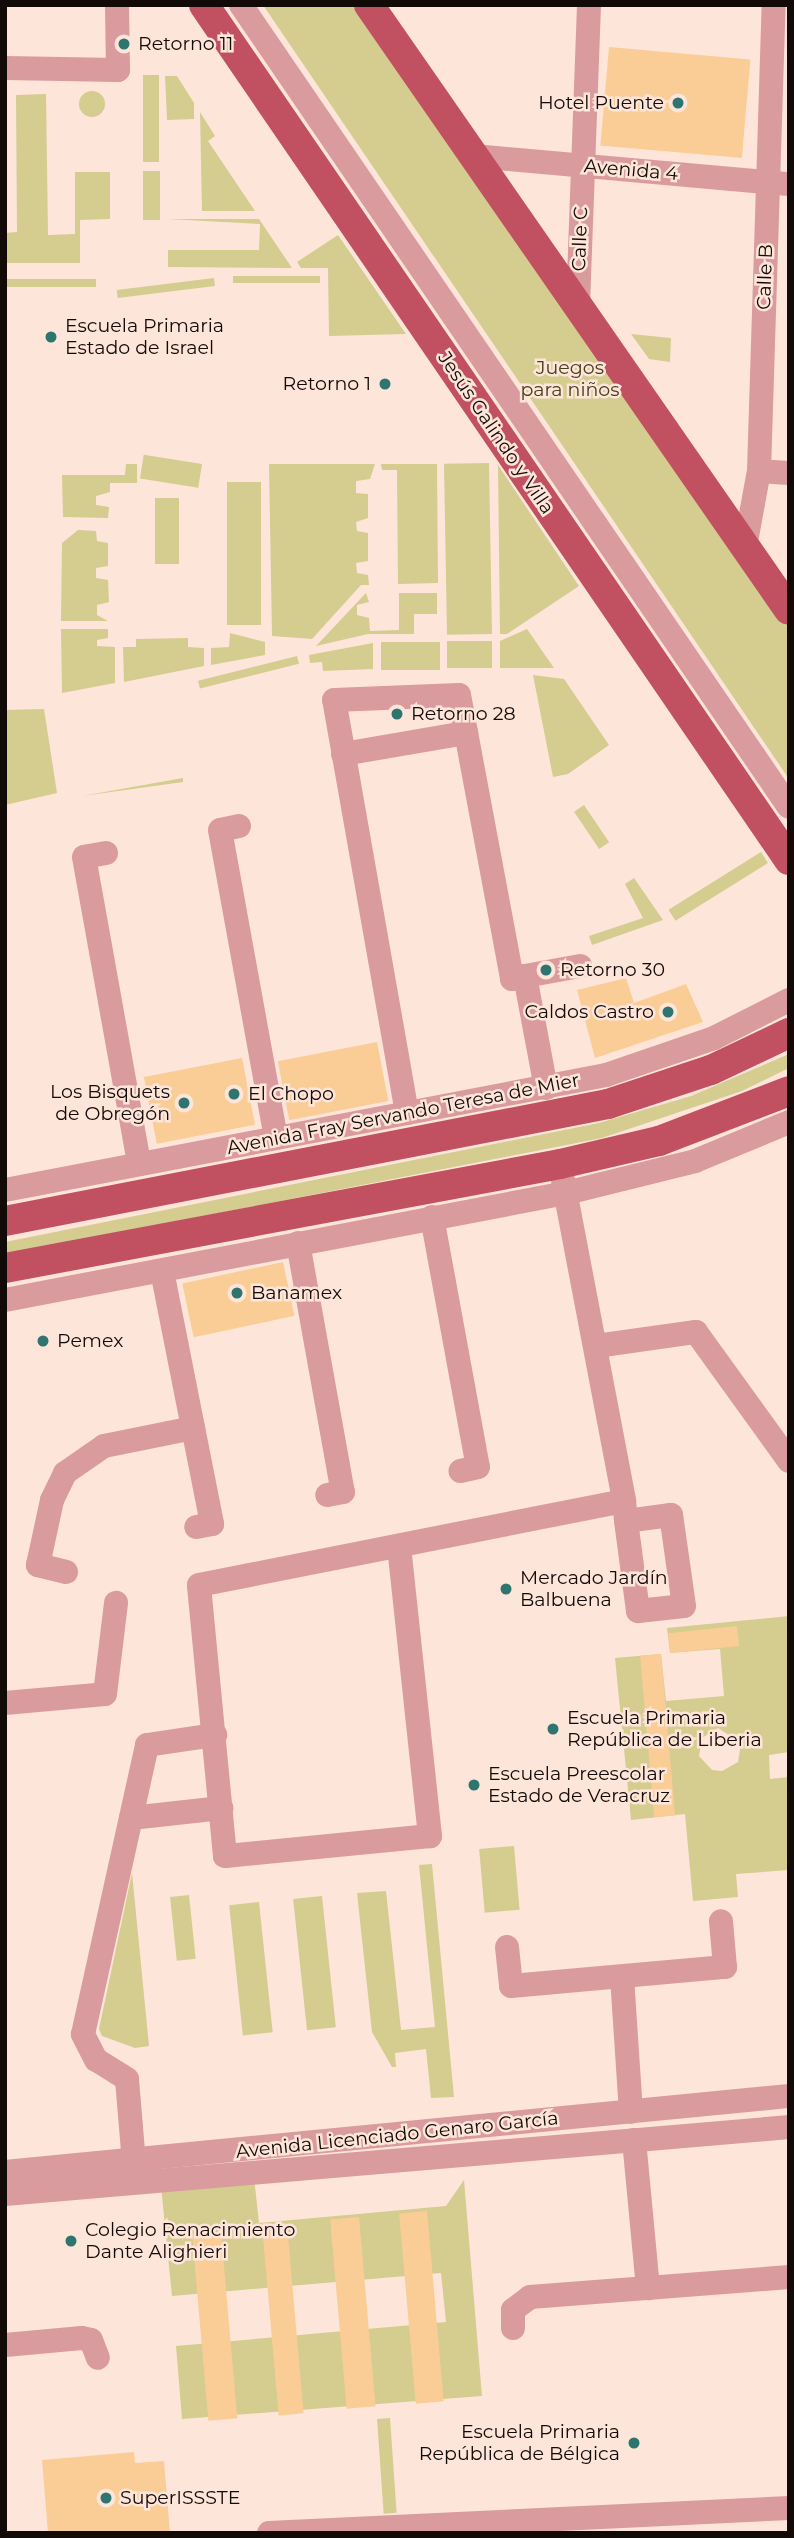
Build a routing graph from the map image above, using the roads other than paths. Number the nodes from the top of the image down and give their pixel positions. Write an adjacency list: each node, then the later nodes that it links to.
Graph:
1 (117, 5): 7 (street)
2 (204, 5): 21 (main road, Jesús Galindo y Villa)
3 (241, 5): 18 (street, Jesús Galindo y Villa)
4 (369, 5): 8 (main road)
5 (589, 5): 9 (street, Calle C)
6 (774, 5): 10 (street, Calle B)
7 (5, 68)
8 (474, 156): 9 (street, Avenida 4); 11 (main road)
9 (583, 166): 10 (street, Avenida 4); 11 (street, Calle C)
10 (778, 184): 12 (street, Calle B)
11 (578, 304): 14 (main road)
12 (759, 471): 13 (street); 14 (street, Calle B)
13 (789, 473)
14 (745, 547): 15 (main road)
15 (789, 610)
16 (466, 733): 17 (street); 17 (street); 23 (street)
17 (343, 754): 28 (street)
18 (789, 807)
19 (239, 826): 30 (street)
20 (106, 853): 31 (street)
21 (789, 860)
22 (580, 966): 23 (street)
23 (526, 976): 26 (street)
24 (789, 1000): 26 (street, Avenida Fray Servando Teresa de Mier)
25 (789, 1033): 36 (main road, Avenida Fray Servando Teresa de Mier)
26 (546, 1088): 28 (street, Avenida Fray Servando Teresa de Mier)
27 (789, 1091): 32 (main road)
28 (407, 1112): 30 (street, Avenida Fray Servando Teresa de Mier)
29 (789, 1122): 34 (street)
30 (276, 1138): 31 (street, Avenida Fray Servando Teresa de Mier)
31 (139, 1164): 33 (street, Avenida Fray Servando Teresa de Mier)
32 (560, 1164): 34 (street); 38 (main road)
33 (5, 1189)
34 (566, 1193): 35 (street); 41 (street)
35 (432, 1217): 37 (street); 44 (street)
36 (5, 1221)
37 (298, 1243): 39 (street); 45 (street)
38 (5, 1268)
39 (162, 1271): 40 (street); 42 (street)
40 (5, 1300)
41 (596, 1346): 43 (street); 47 (street)
42 (193, 1428): 46 (street); 48 (street)
43 (789, 1461)
44 (460, 1471)
45 (327, 1495)
46 (196, 1527)
47 (399, 1546): 51 (street); 52 (street)
48 (66, 1572)
49 (116, 1603): 50 (street)
50 (5, 1703)
51 (215, 1735): 52 (street); 53 (street)
52 (221, 1808): 53 (street)
53 (131, 1818): 63 (street)
54 (721, 1921): 56 (street)
55 (507, 1947): 56 (street)
56 (622, 1977): 58 (street)
57 (789, 2096): 58 (street, Avenida Licenciado Genaro García)
58 (631, 2112): 59 (street, Avenida Licenciado Genaro García)
59 (526, 2123): 62 (street); 63 (street, Avenida Licenciado Genaro García)
60 (789, 2127): 61 (street, Avenida Licenciado Genaro García)
61 (634, 2140): 62 (street, Avenida Licenciado Genaro García); 68 (street)
62 (526, 2148): 63 (street, Avenida Licenciado Genaro García)
63 (135, 2171): 65 (street, Avenida Licenciado Genaro García)
64 (5, 2172): 65 (street, Avenida Licenciado Genaro García)
65 (33, 2181): 66 (street, Avenida Licenciado Genaro García)
66 (5, 2194)
67 (789, 2277): 68 (street)
68 (648, 2288): 69 (street)
69 (513, 2328)
70 (5, 2344): 71 (street)
71 (98, 2358)
72 (789, 2508): 73 (street)
73 (271, 2533)

